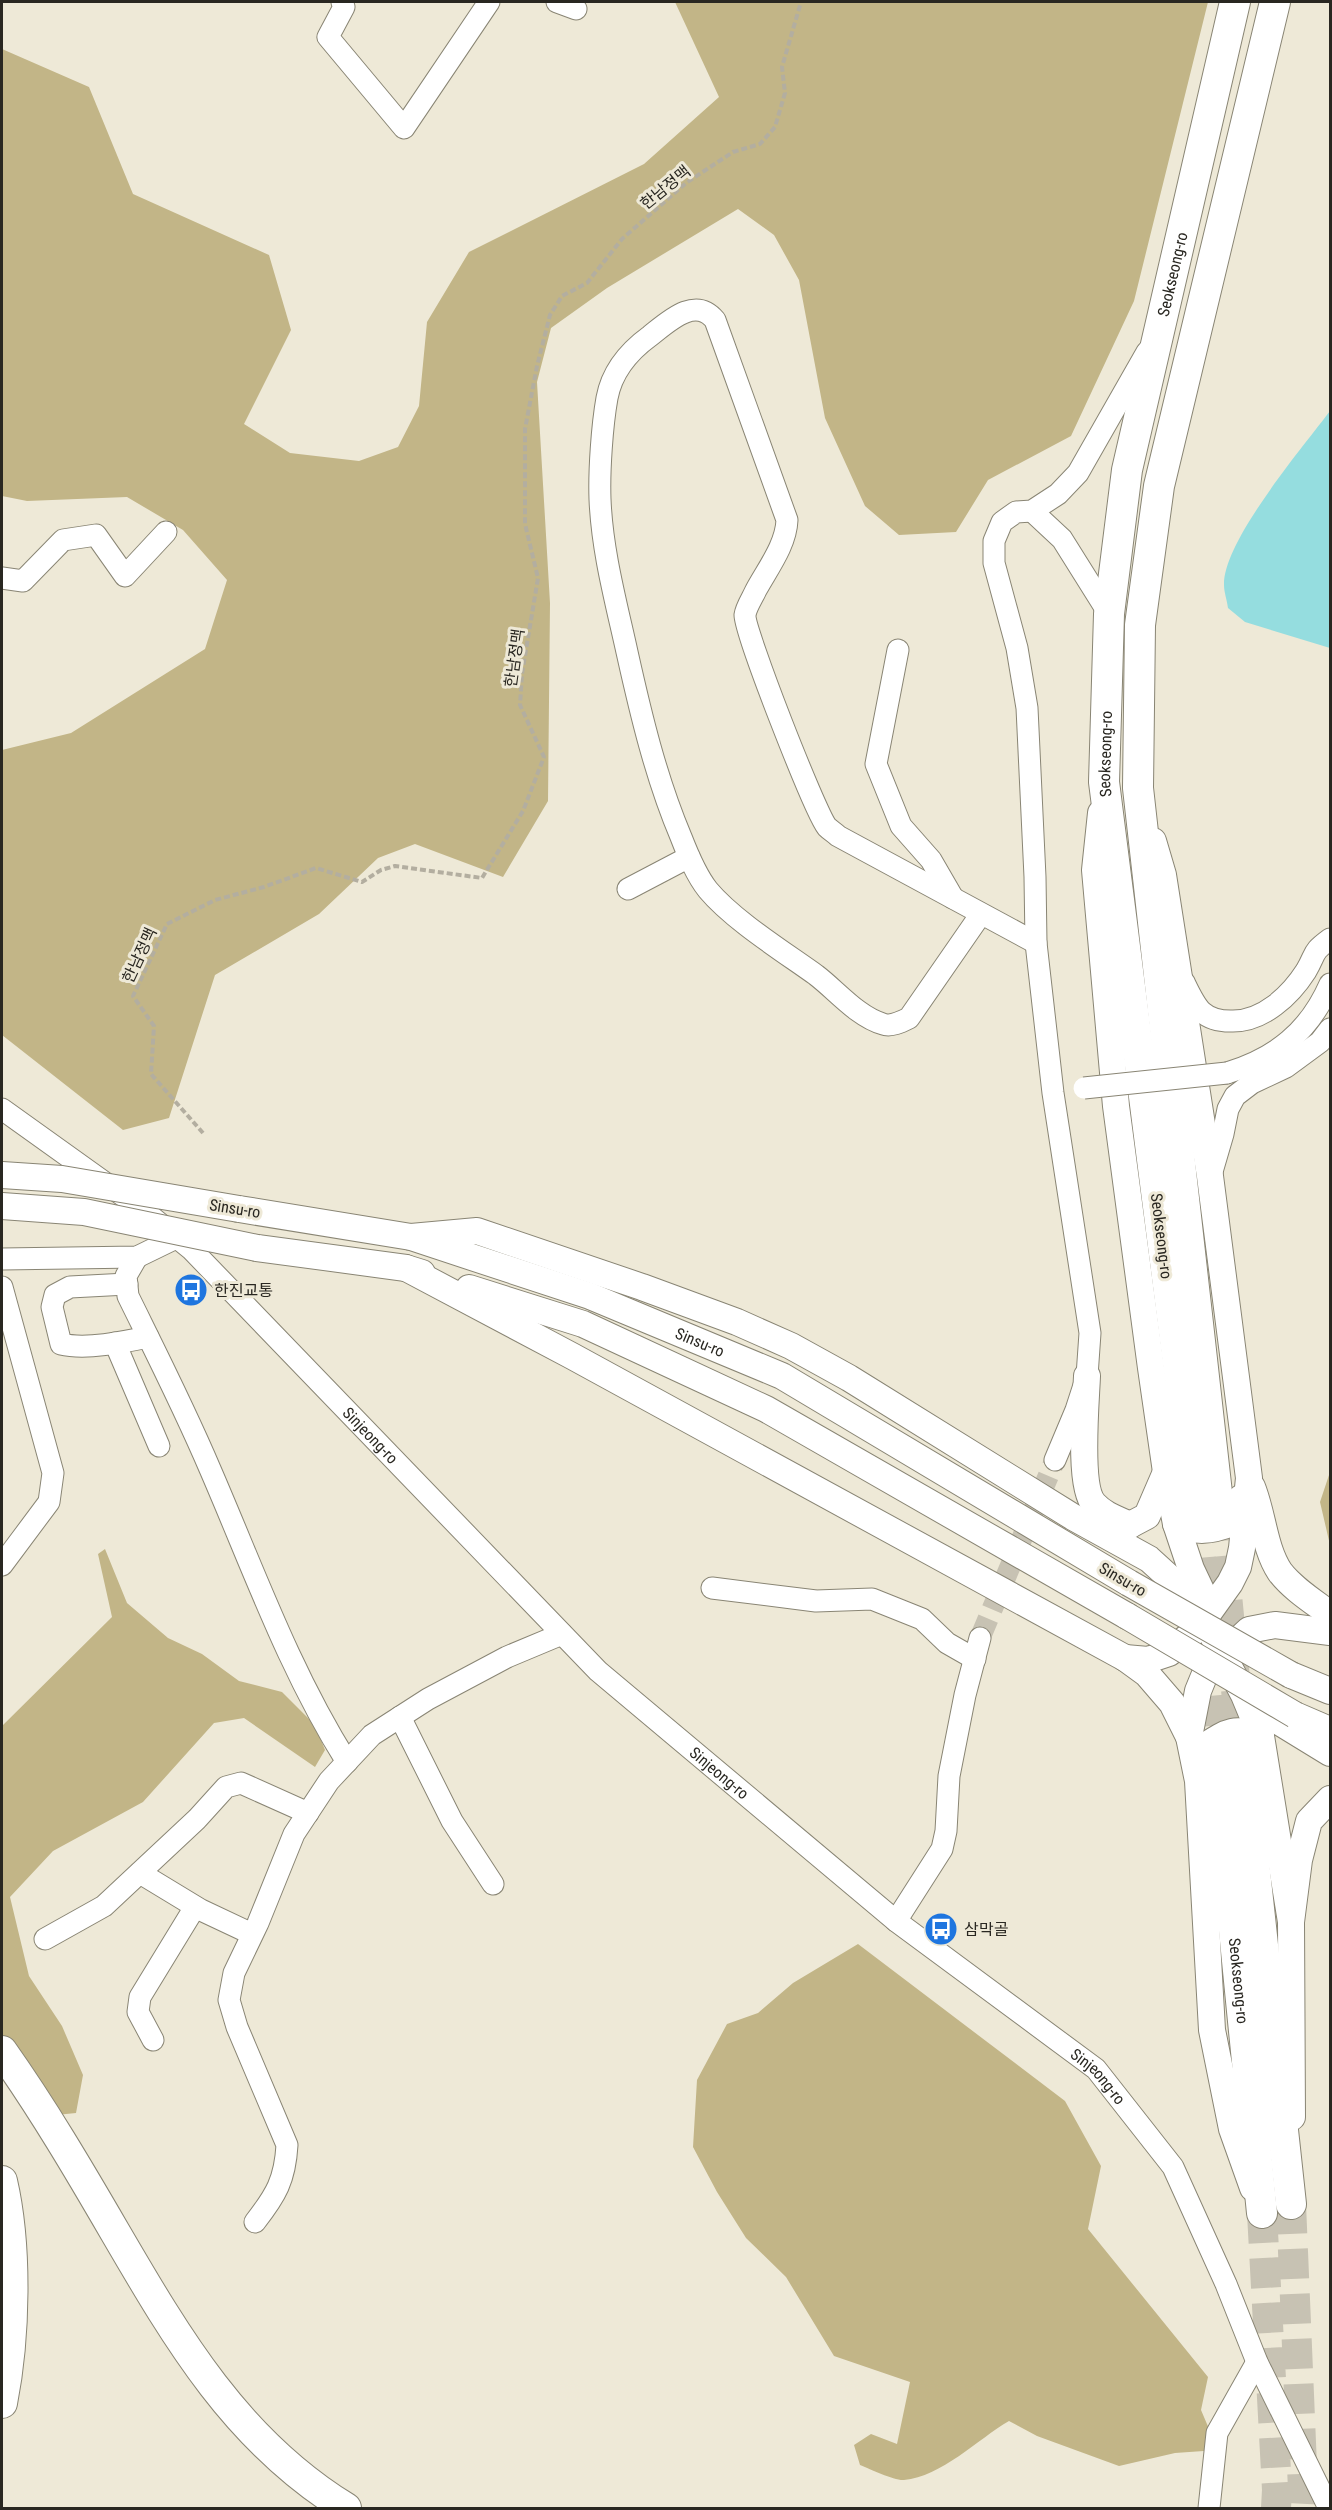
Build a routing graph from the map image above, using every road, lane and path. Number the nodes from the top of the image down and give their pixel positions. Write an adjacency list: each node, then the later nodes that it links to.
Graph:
1 (342, 2): 2 (street)
2 (489, 2)
3 (801, 2): 25 (path, 한남정맥)
4 (1235, 2): 6 (highway, Seokseong-ro)
5 (1275, 2): 13 (highway, Seokseong-ro)
6 (1157, 336): 7 (street); 10 (highway, Seokseong-ro)
7 (1032, 511): 10 (street); 19 (street)
8 (166, 532): 9 (street)
9 (2, 578)
10 (1109, 614): 12 (highway, Seokseong-ro)
11 (898, 650): 16 (street)
12 (1104, 782): 41 (main road); 43 (highway, Seokseong-ro)
13 (1138, 788): 20 (main road); 43 (highway, Seokseong-ro)
14 (689, 857): 15 (street); 16 (street); 17 (street)
15 (628, 889)
16 (953, 898): 17 (street)
17 (981, 914): 19 (street)
18 (1330, 939): 20 (street)
19 (1036, 943): 23 (street)
20 (1179, 972): 27 (main road)
21 (1330, 984): 23 (street, bridge)
22 (1330, 1029): 27 (street)
23 (1053, 1093): 38 (street)
24 (2, 1109): 30 (street, Sinjeong-ro)
25 (203, 1132)
26 (2, 1176): 29 (main road, Sinsu-ro, bridge)
27 (1210, 1176): 42 (main road)
28 (2, 1206): 33 (main road, Sinsu-ro, bridge)
29 (411, 1237): 44 (main road); 56 (main road, Sinsu-ro, bridge)
30 (176, 1238): 31 (street); 51 (street, Sinjeong-ro)
31 (137, 1257): 32 (street); 34 (street)
32 (2, 1259)
33 (406, 1268): 54 (main road); 58 (main road, Sinsu-ro, bridge)
34 (127, 1284): 36 (street); 37 (street)
35 (2, 1287): 46 (street)
36 (148, 1337): 37 (street); 62 (street)
37 (115, 1343): 39 (street)
38 (1087, 1376): 40 (street); 45 (main road)
39 (159, 1446)
40 (1055, 1460)
41 (1166, 1472): 43 (main road); 45 (main road)
42 (1249, 1478): 43 (main road); 48 (main road); 49 (main road)
43 (1197, 1516): 49 (main road)
44 (1073, 1517): 45 (main road); 49 (main road)
45 (1130, 1525)
46 (2, 1565)
47 (712, 1588): 55 (street)
48 (1330, 1614)
49 (1207, 1615): 53 (main road); 54 (main road)
50 (1330, 1632): 53 (main road)
51 (562, 1634): 57 (street); 69 (street, Sinjeong-ro)
52 (980, 1638): 55 (street)
53 (1227, 1651): 59 (main road); 60 (main road); 61 (main road)
54 (1125, 1658): 59 (main road)
55 (975, 1659): 69 (street)
56 (1330, 1691)
57 (400, 1717): 62 (street); 67 (street)
58 (1330, 1730)
59 (1189, 1737): 63 (main road)
60 (1240, 1742): 63 (main road); 70 (main road); 76 (highway, Seokseong-ro); 77 (highway, Seokseong-ro)
61 (1330, 1753)
62 (347, 1762): 65 (street)
63 (1197, 1781): 77 (main road)
64 (1330, 1799): 70 (main road)
65 (308, 1813): 66 (street); 71 (street)
66 (140, 1873): 68 (street); 72 (street)
67 (493, 1884)
68 (195, 1907): 71 (street); 73 (street)
69 (896, 1921): 80 (street, Sinjeong-ro)
70 (1291, 1922): 76 (main road)
71 (252, 1934): 78 (street)
72 (45, 1939)
73 (153, 2040)
74 (2, 2051): 82 (highway)
75 (2, 2181): 79 (highway)
76 (1291, 2204)
77 (1262, 2213)
78 (255, 2222)
79 (6, 2304): 81 (highway)
80 (1257, 2362): 83 (street); 84 (street, Sinjeong-ro)
81 (2, 2403)
82 (346, 2508)
83 (1209, 2508)
84 (1329, 2508)

